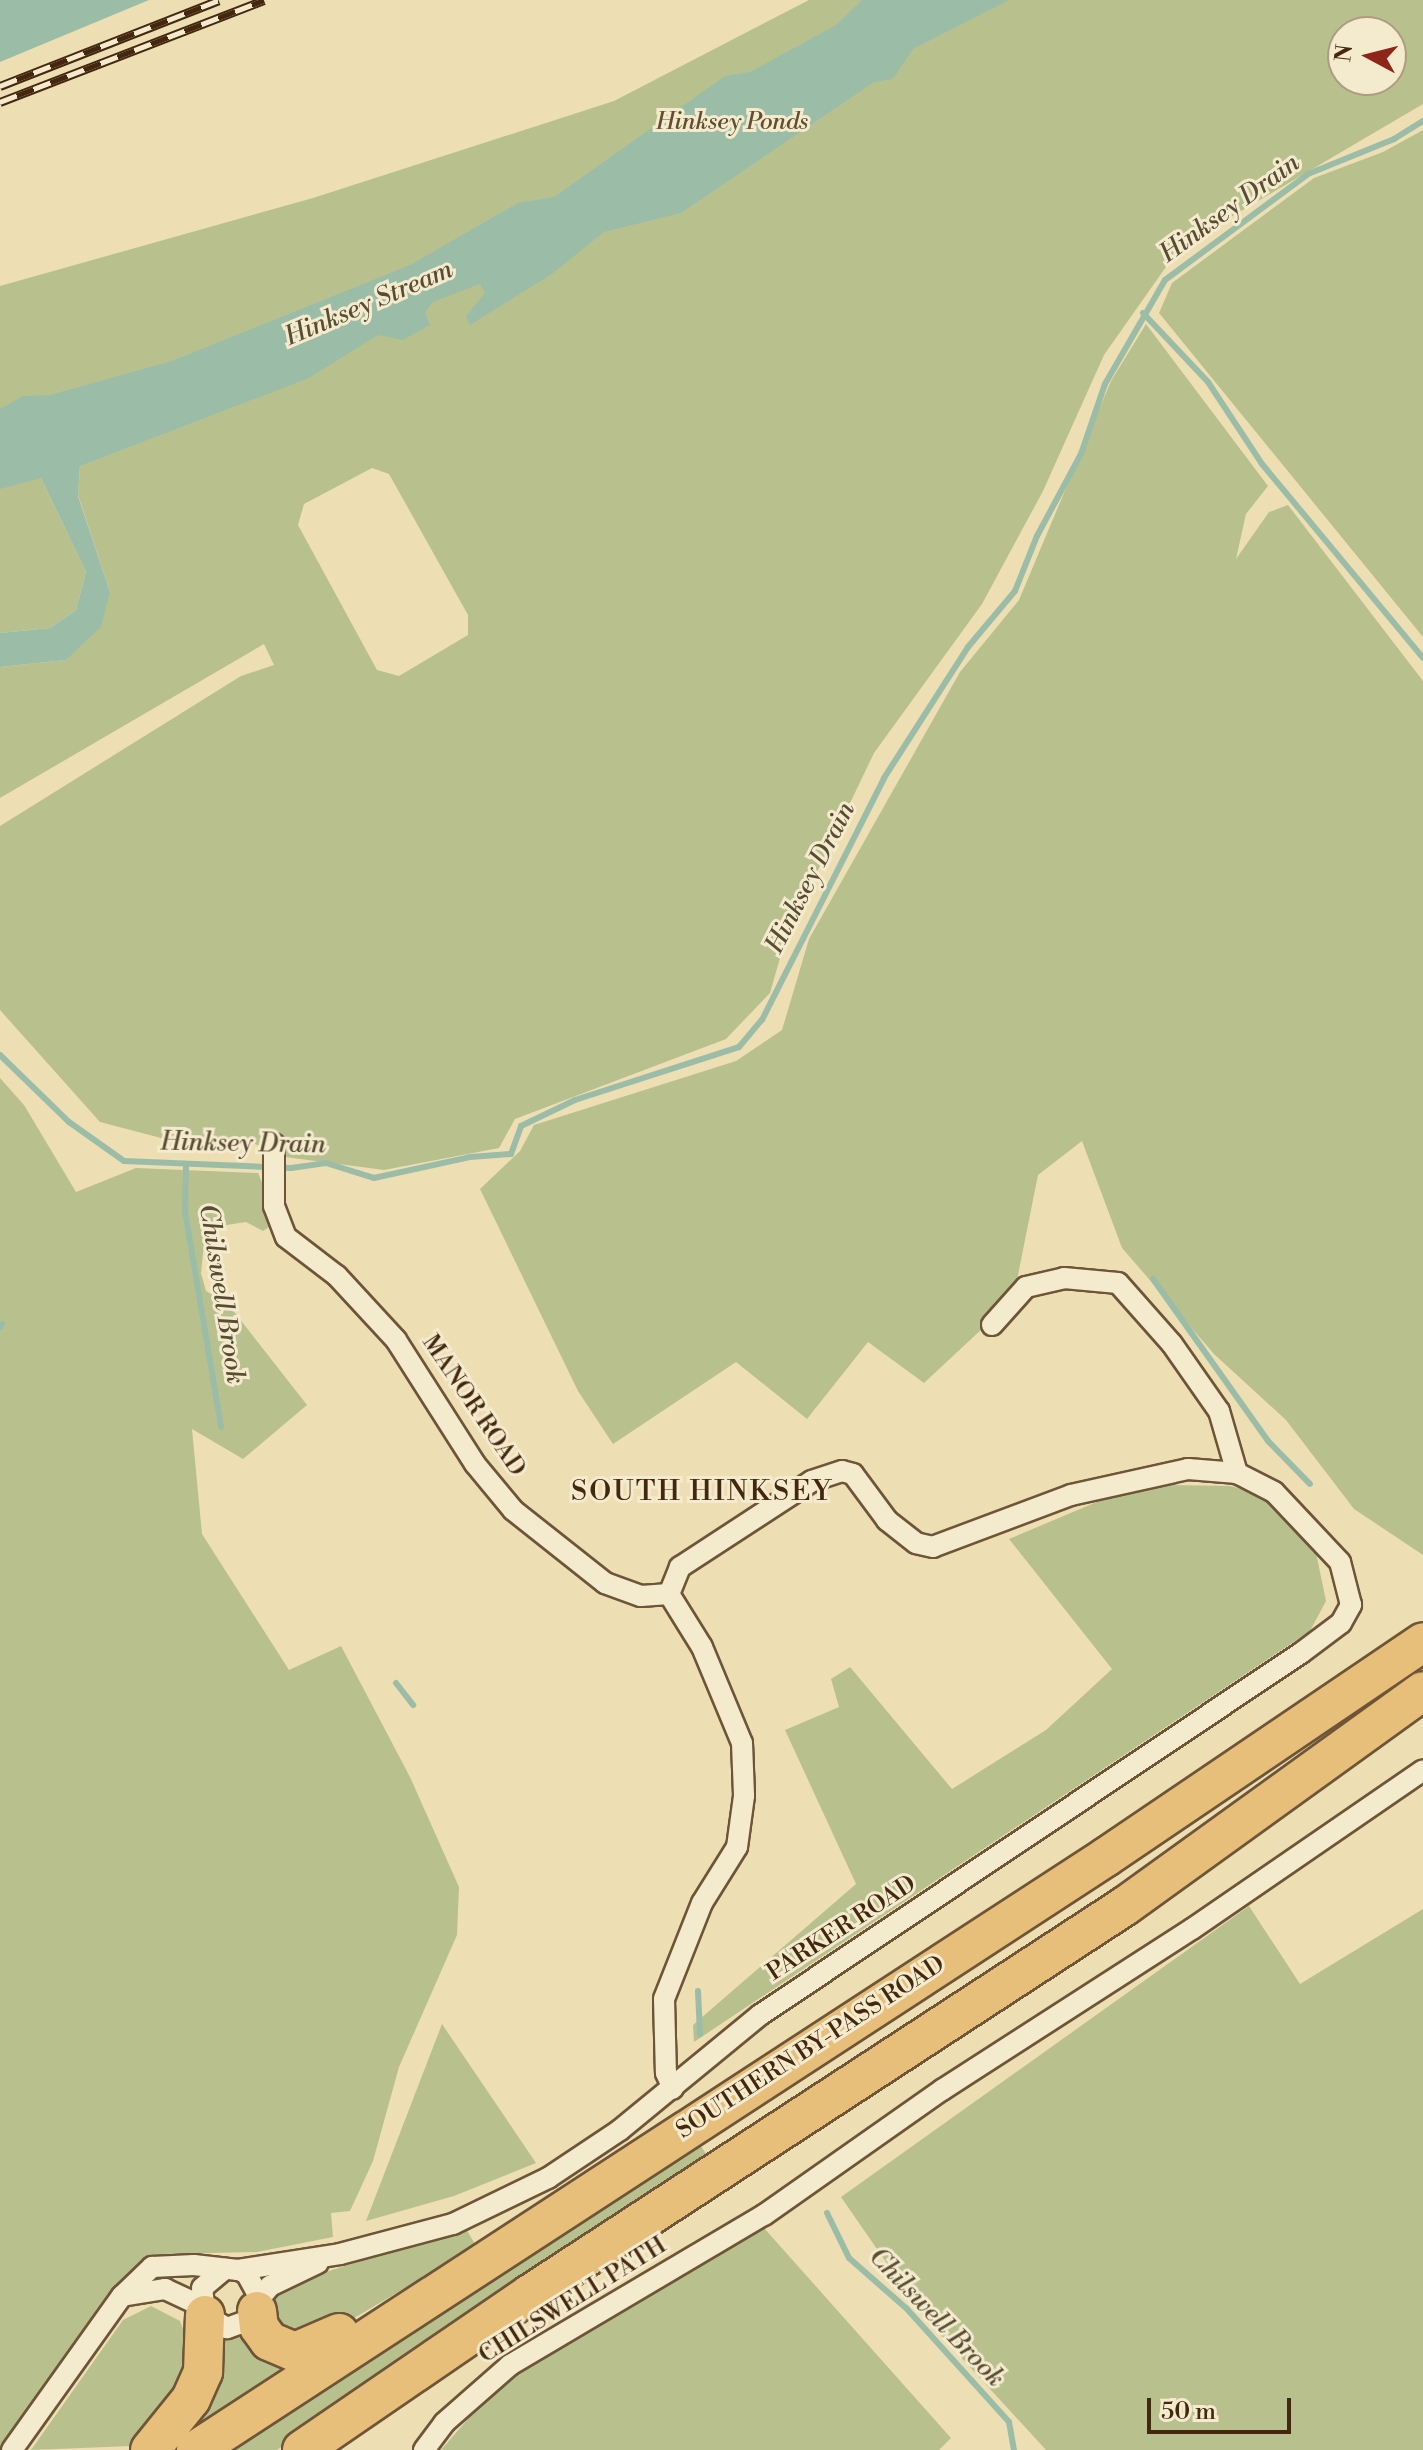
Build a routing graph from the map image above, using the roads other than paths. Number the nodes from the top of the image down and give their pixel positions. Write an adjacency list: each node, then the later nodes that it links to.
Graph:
1 (273, 1159): 4 (street, MANOR ROAD)
2 (992, 1325): 3 (street)
3 (1237, 1473): 4 (street); 8 (street, PARKER ROAD)
4 (669, 1594): 8 (street)
5 (1423, 1642): 11 (highway, SOUTHERN BY-PASS ROAD)
6 (1423, 1691): 15 (highway)
7 (1423, 1770): 21 (street, CHILSWELL PATH)
8 (673, 2089): 9 (street, PARKER ROAD)
9 (340, 2254): 10 (street, PARKER ROAD); 13 (street, PARKER ROAD)
10 (231, 2269): 12 (street, PARKER ROAD); 13 (street); 14 (street)
11 (451, 2282): 13 (highway); 18 (highway, SOUTHERN BY-PASS ROAD)
12 (122, 2296): 14 (street); 16 (street, PARKER ROAD)
13 (258, 2305): 14 (street)
14 (203, 2310): 17 (highway)
15 (388, 2389): 19 (highway); 20 (highway)
16 (12, 2450)
17 (150, 2450)
18 (196, 2450)
19 (302, 2450)
20 (345, 2450)
21 (424, 2450)

